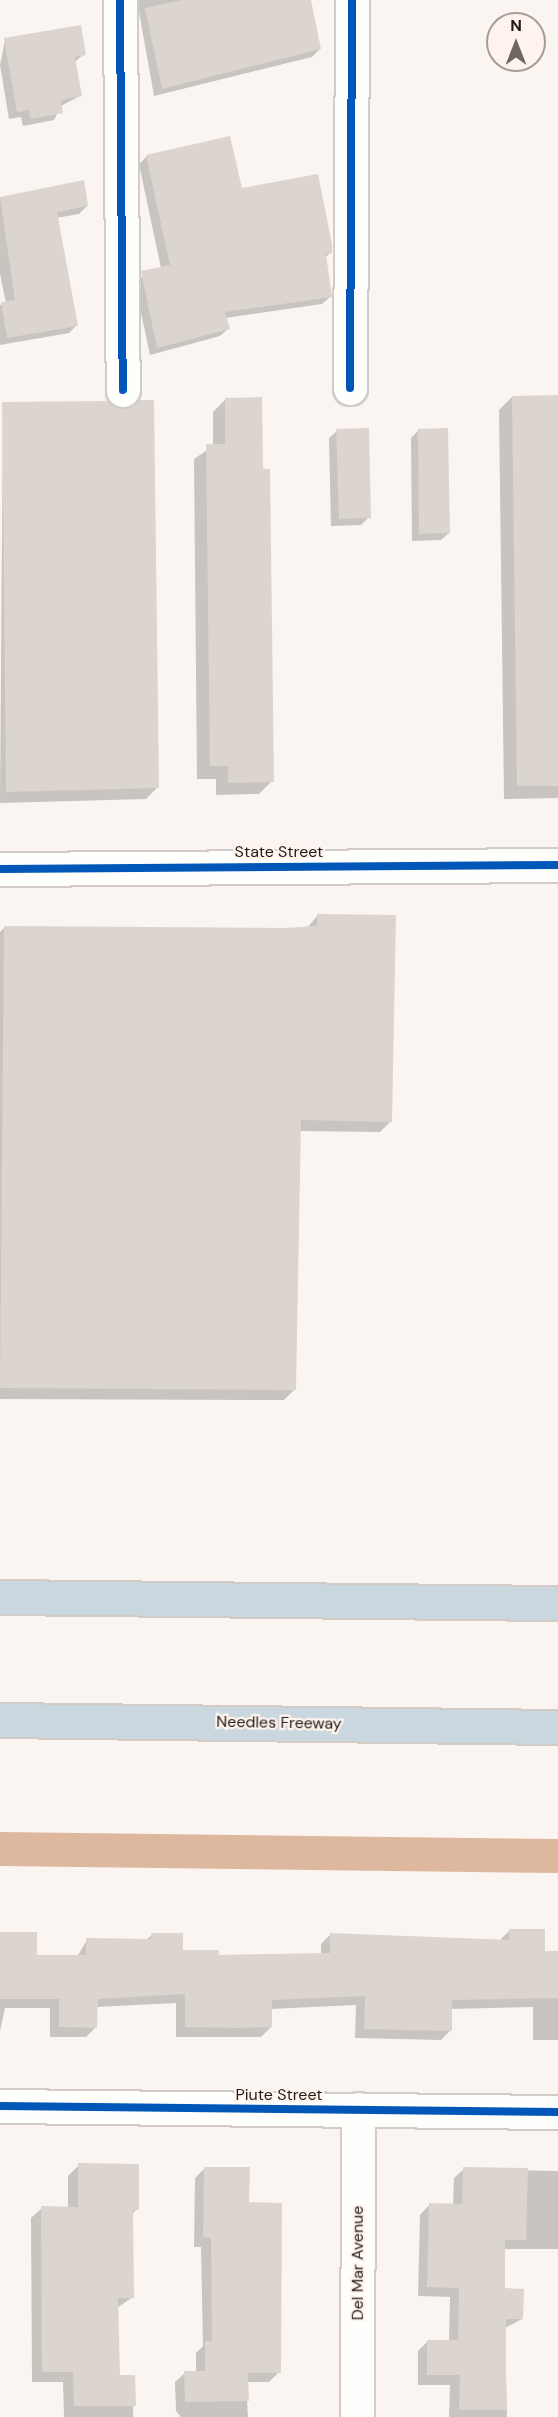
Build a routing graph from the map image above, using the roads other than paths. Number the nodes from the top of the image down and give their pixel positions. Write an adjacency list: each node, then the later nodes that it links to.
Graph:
1 (120, 0): 4 (street)
2 (352, 0): 3 (street)
3 (350, 388)
4 (123, 390)
5 (558, 865): 6 (street, State Street)
6 (0, 869)
7 (0, 1597): 8 (highway)
8 (558, 1603)
9 (0, 1720): 10 (highway, Needles Freeway)
10 (558, 1727)
11 (0, 2106): 12 (street, Piute Street)
12 (358, 2109): 13 (street, Piute Street); 14 (street, Del Mar Avenue)
13 (558, 2112)
14 (357, 2417)

